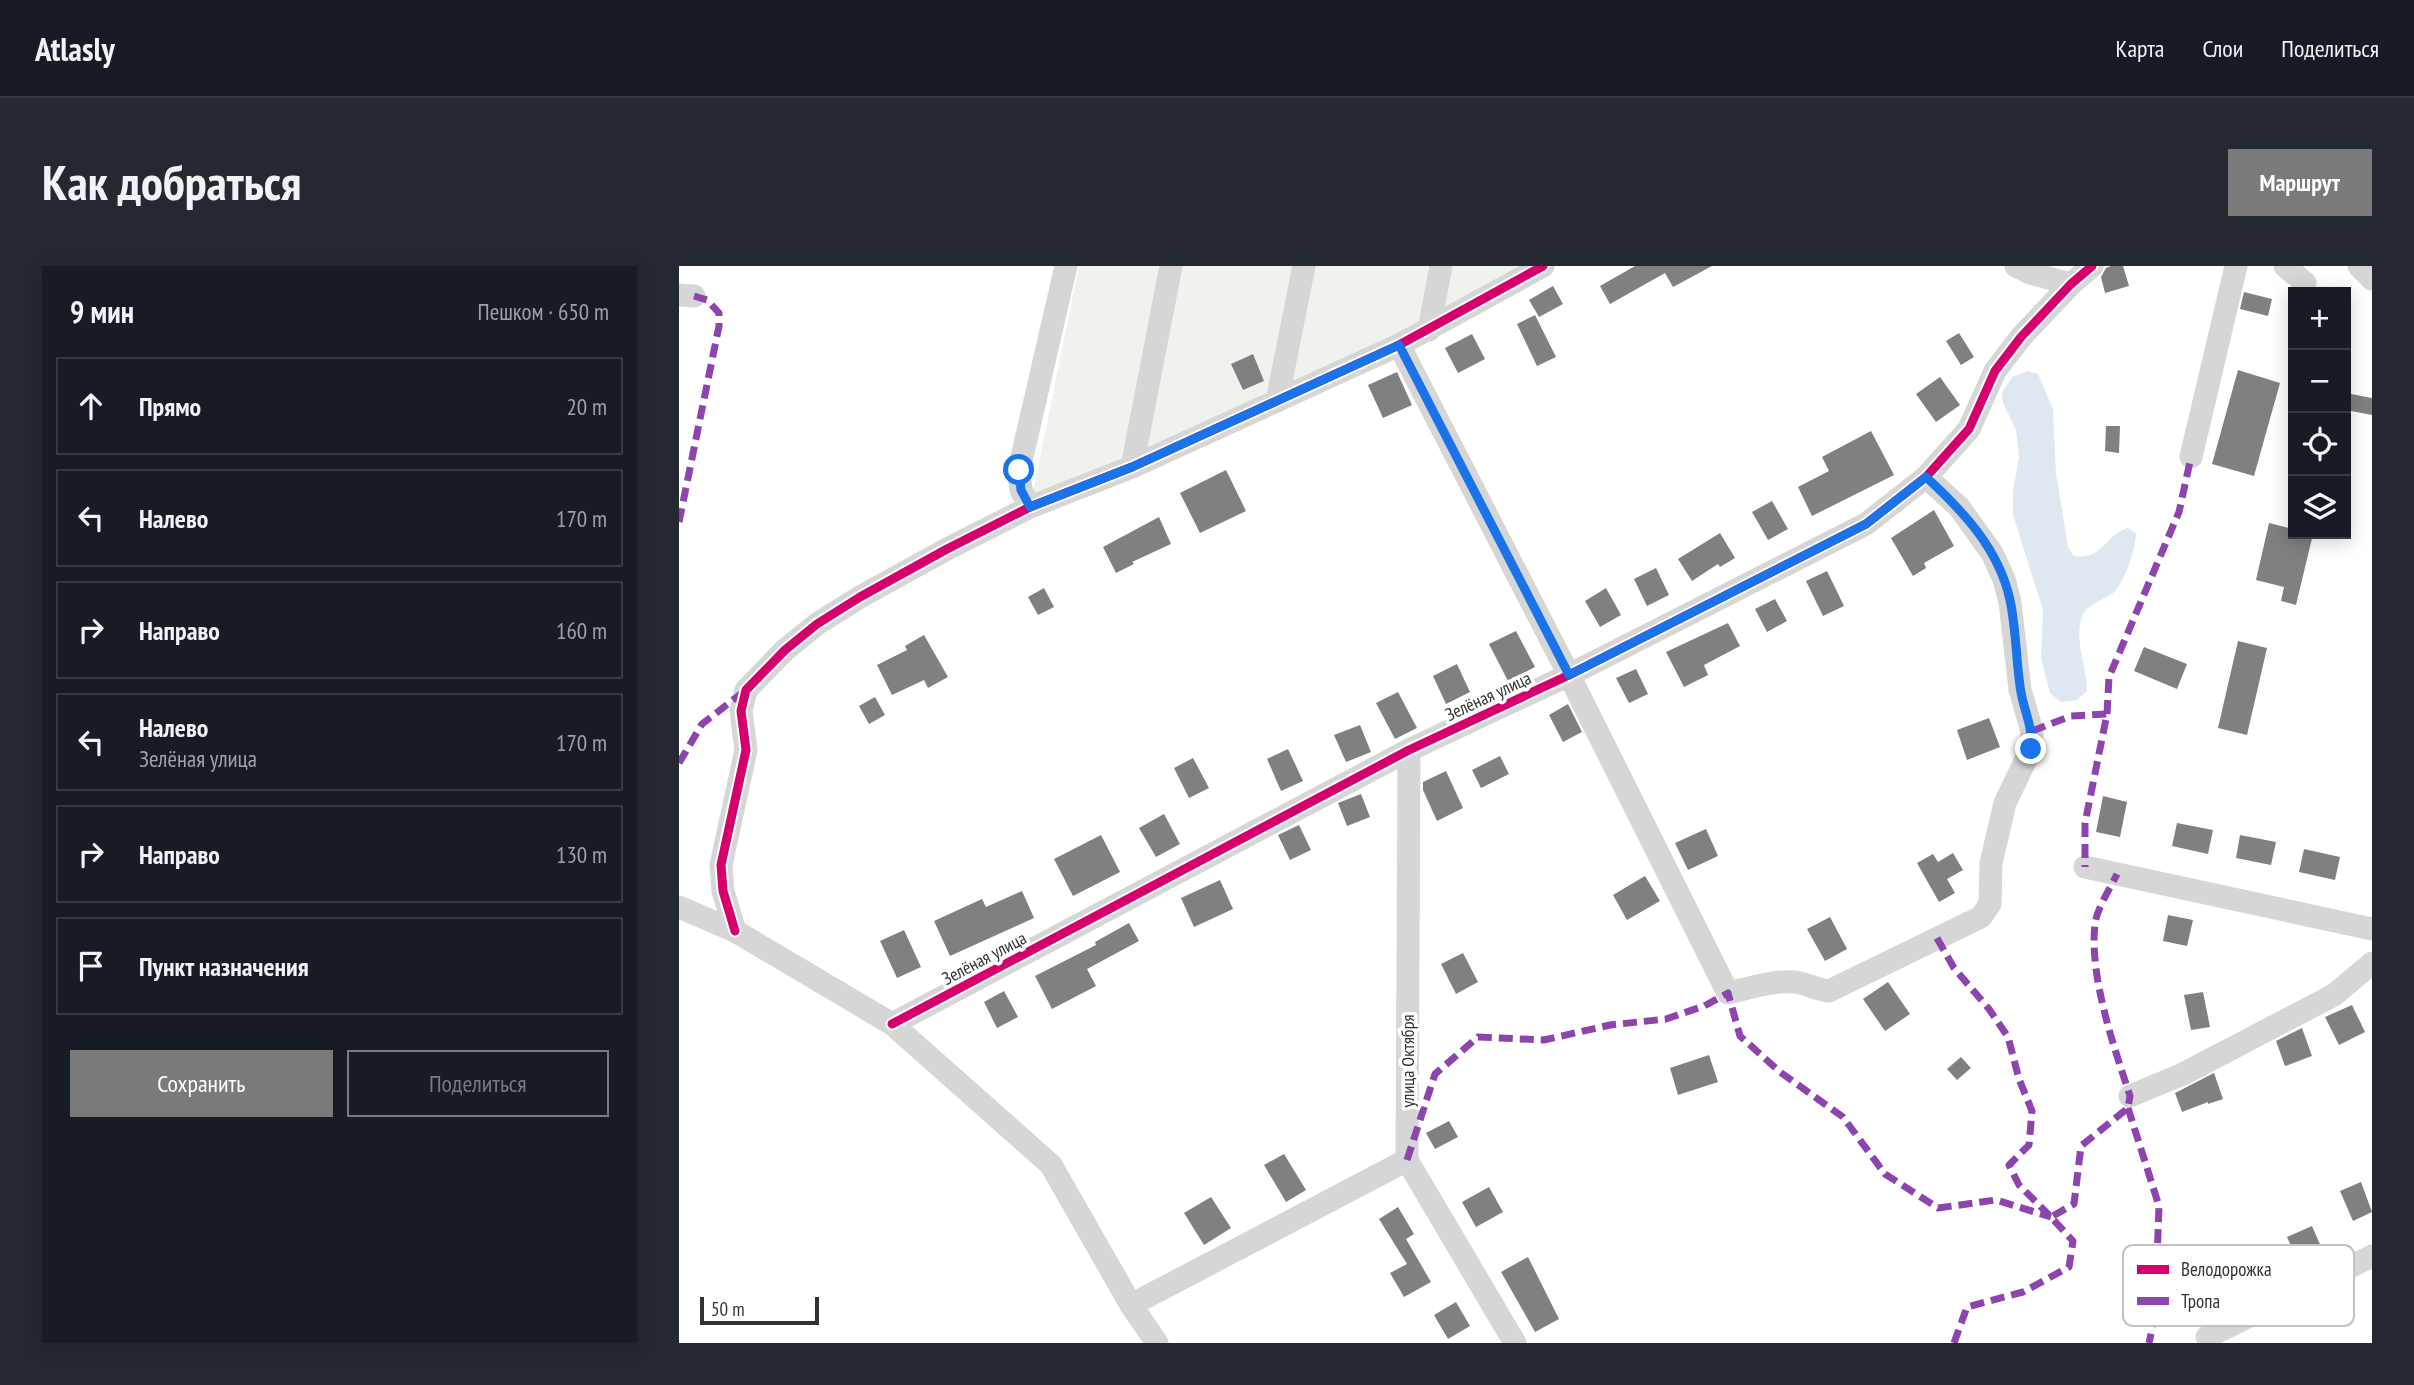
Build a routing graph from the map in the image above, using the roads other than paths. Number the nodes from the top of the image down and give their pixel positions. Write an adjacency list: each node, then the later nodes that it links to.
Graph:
1 (1066, 266): 20 (street)
2 (1171, 266): 18 (street)
3 (1304, 266): 16 (street)
4 (1441, 266): 14 (street)
5 (1543, 266): 14 (street)
6 (2016, 266): 13 (street)
7 (2092, 266): 13 (street, Зелёная улица)
8 (2236, 266): 17 (street)
9 (2285, 266): 12 (street)
10 (2359, 266): 11 (street)
11 (2372, 279)
12 (2305, 283)
13 (2071, 284): 19 (street, Зелёная улица)
14 (1429, 330): 15 (street)
15 (1399, 345): 16 (street); 21 (street)
16 (1277, 401): 18 (street)
17 (2191, 457)
18 (1132, 467): 20 (street)
19 (1926, 477): 21 (street, Зелёная улица); 21 (street)
20 (1030, 507): 26 (street)
21 (1569, 675): 22 (street, Зелёная улица)
22 (1409, 750): 28 (street, Зелёная улица); 30 (street, улица Октября)
23 (2085, 867): 25 (street)
24 (679, 907): 26 (street)
25 (2372, 929)
26 (735, 931): 28 (street)
27 (2372, 963): 29 (street)
28 (892, 1024): 33 (street)
29 (2130, 1096)
30 (1406, 1160): 33 (street); 37 (street)
31 (2372, 1256): 32 (street)
32 (2354, 1265)
33 (1131, 1305): 36 (street)
34 (2229, 1326): 35 (street)
35 (2207, 1337)
36 (1157, 1343)
37 (1515, 1343)

